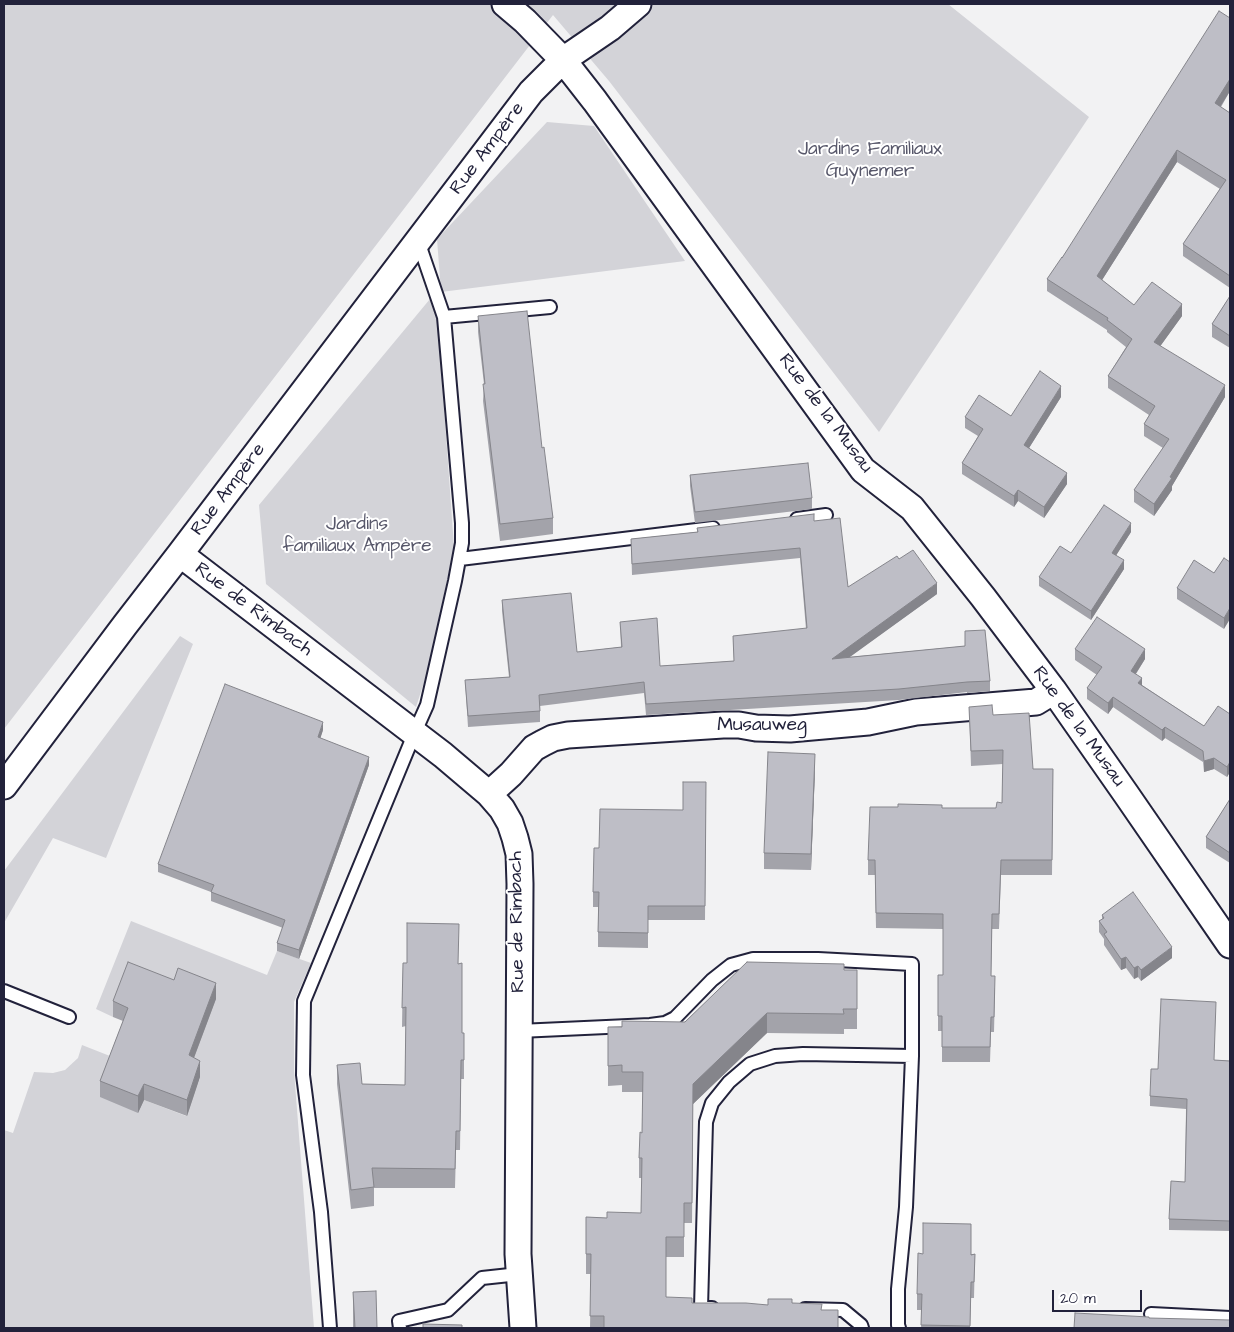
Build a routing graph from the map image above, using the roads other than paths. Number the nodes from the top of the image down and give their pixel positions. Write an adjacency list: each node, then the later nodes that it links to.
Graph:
1 (505, 4): 3 (street, Rue de la Musau)
2 (638, 4): 3 (street, Rue Ampère)
3 (563, 60): 4 (street, Rue Ampère); 12 (street, Rue de la Musau)
4 (418, 241): 6 (lane); 10 (street, Rue Ampère)
5 (550, 307): 6 (lane)
6 (444, 317): 11 (lane)
7 (826, 515): 8 (lane)
8 (788, 520)
9 (721, 528): 11 (lane)
10 (180, 554): 13 (street, Rue de Rimbach); 14 (street, Rue Ampère)
11 (460, 559): 13 (lane)
12 (1054, 691): 15 (street, Musauweg); 16 (street, Rue de la Musau)
13 (415, 732): 15 (street, Rue de Rimbach); 26 (lane)
14 (4, 786)
15 (489, 794): 19 (street, Rue de Rimbach)
16 (1230, 945)
17 (4, 991): 18 (lane)
18 (69, 1017)
19 (519, 1031): 20 (lane); 21 (street, Rue de Rimbach)
20 (912, 1056): 22 (lane); 30 (lane)
21 (519, 1274): 27 (lane); 28 (street, Rue de Rimbach)
22 (720, 1308)
23 (796, 1309): 29 (lane)
24 (1151, 1314): 25 (lane)
25 (1230, 1318)
26 (330, 1328)
27 (400, 1328)
28 (523, 1328)
29 (862, 1328)
30 (899, 1328)

